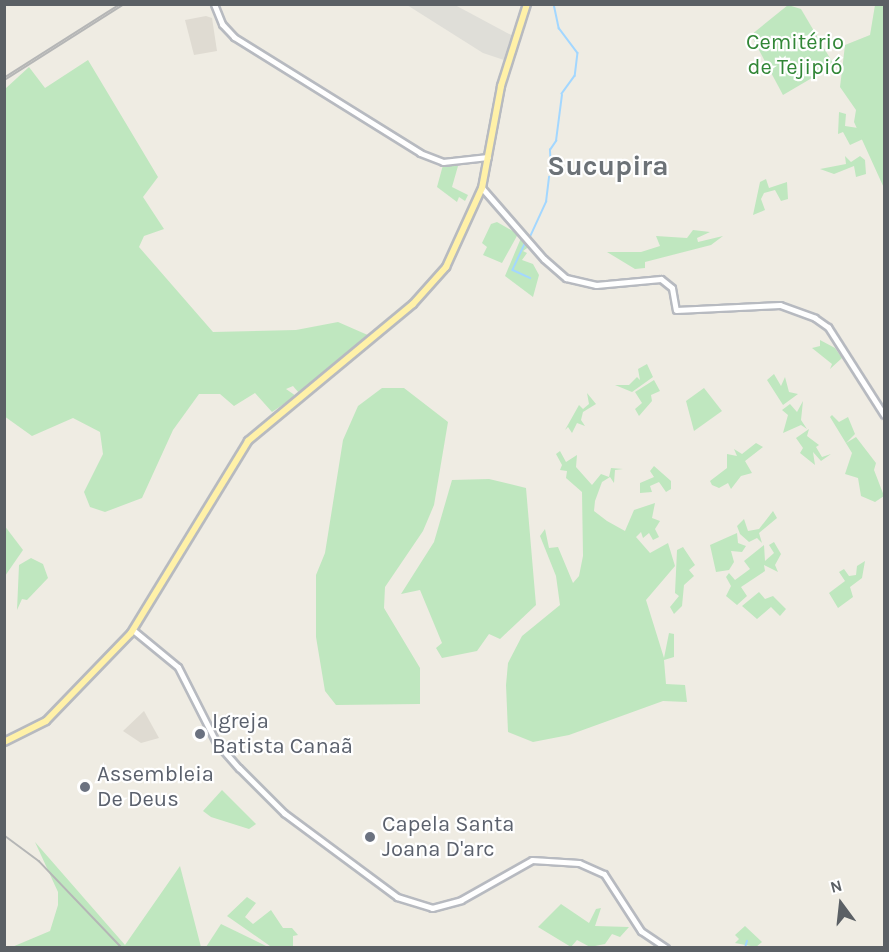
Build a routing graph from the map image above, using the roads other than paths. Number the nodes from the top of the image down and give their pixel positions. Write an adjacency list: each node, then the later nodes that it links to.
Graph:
1 (214, 4): 3 (main road)
2 (527, 4): 3 (main road)
3 (488, 157): 4 (main road)
4 (482, 188): 5 (main road); 6 (main road)
5 (885, 415)
6 (133, 630): 7 (main road); 8 (main road)
7 (4, 742)
8 (666, 948)

